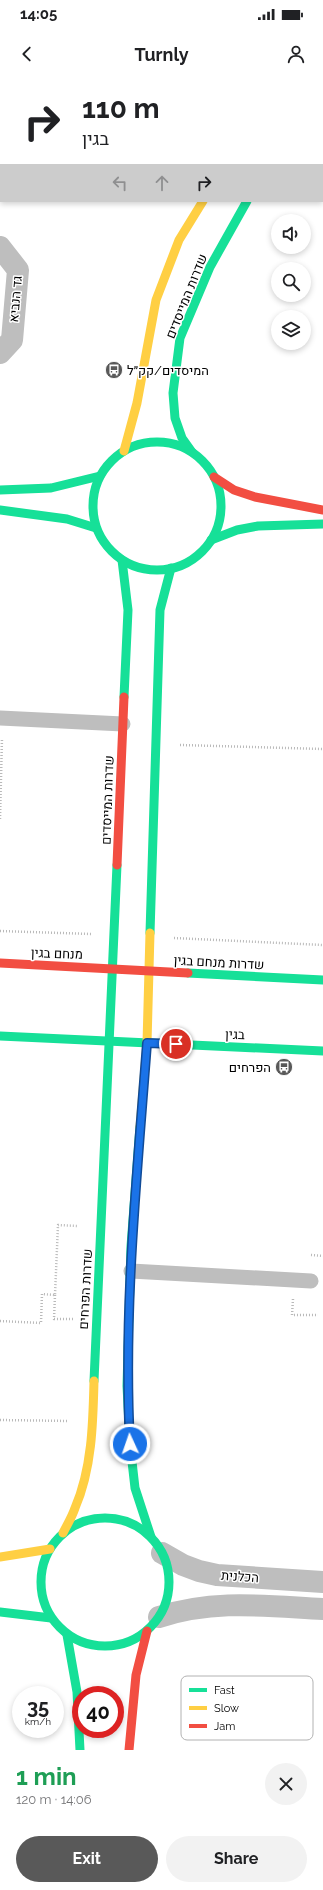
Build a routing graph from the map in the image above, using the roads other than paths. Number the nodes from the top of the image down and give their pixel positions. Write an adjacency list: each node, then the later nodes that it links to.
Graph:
1 (202, 202): 5 (street, שדרות המייסדים)
2 (246, 202): 6 (street, שדרות המייסדים)
3 (0, 247): 4 (street, גד הנביא)
4 (0, 353)
5 (124, 451): 6 (street); 7 (street)
6 (192, 452): 8 (street)
7 (100, 476): 9 (street); 13 (street)
8 (214, 477): 11 (street); 14 (street)
9 (0, 490)
10 (0, 510): 13 (street)
11 (323, 510)
12 (323, 524): 14 (street)
13 (96, 528): 15 (street)
14 (211, 540): 16 (street)
15 (122, 560): 16 (street); 18 (street, שדרות המייסדים)
16 (171, 568): 21 (street)
17 (1, 718): 18 (lane)
18 (123, 724): 20 (street, שדרות המייסדים)
19 (0, 963): 20 (street, מנחם בגין)
20 (113, 968): 21 (street, שדרות מנחם בגין); 24 (street, שדרות המייסדים)
21 (148, 971): 22 (street, שדרות מנחם בגין); 25 (street)
22 (323, 980)
23 (0, 1036): 24 (street)
24 (111, 1041): 25 (street); 29 (street, שדרות הפרחים)
25 (147, 1043): 26 (street, בגין); 27 (street)
26 (323, 1051)
27 (131, 1271): 28 (lane); 30 (street)
28 (311, 1281)
29 (63, 1533): 30 (street); 31 (street)
30 (156, 1545): 33 (street, הכלנית); 37 (street)
31 (50, 1549): 32 (street); 36 (street)
32 (0, 1557)
33 (323, 1582)
34 (323, 1609): 37 (street)
35 (0, 1612): 36 (street)
36 (51, 1618): 38 (street)
37 (153, 1624): 38 (street); 40 (street)
38 (67, 1635): 39 (street)
39 (80, 1750)
40 (129, 1750)

